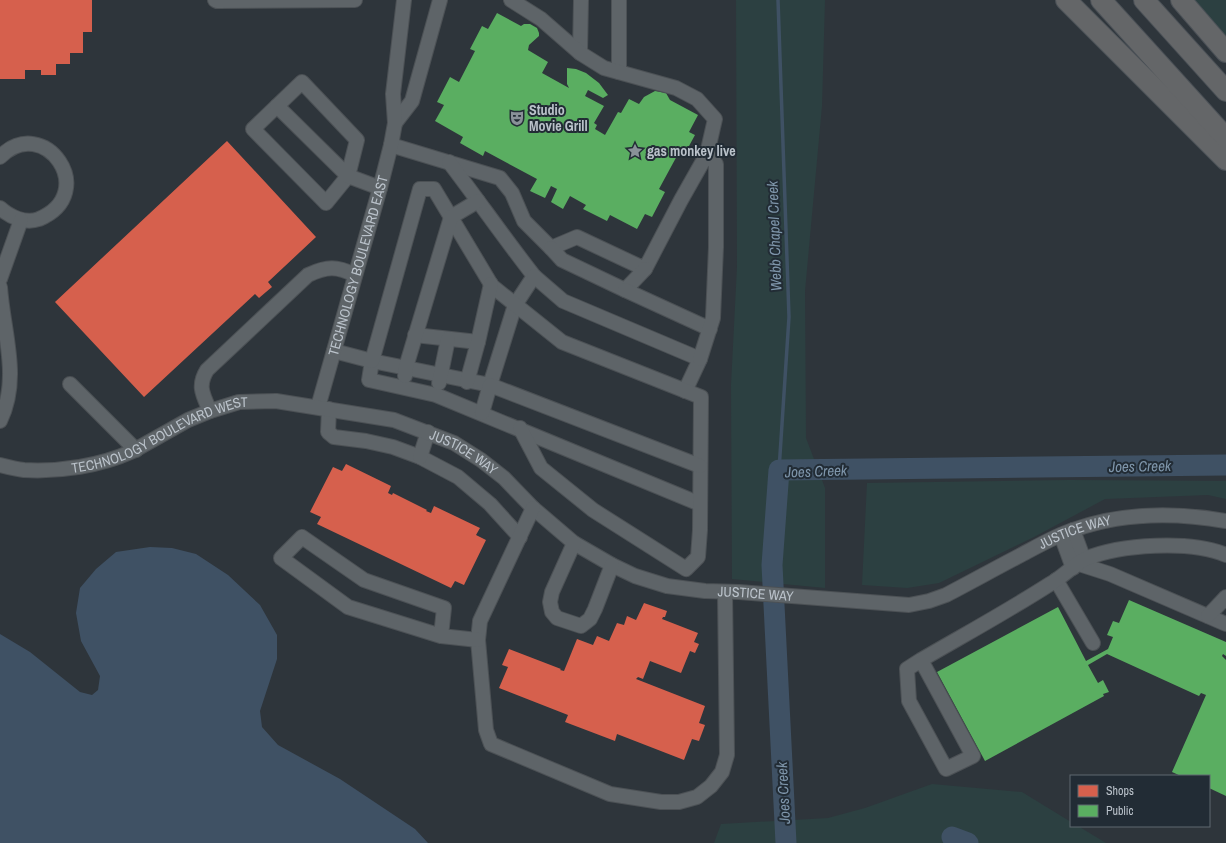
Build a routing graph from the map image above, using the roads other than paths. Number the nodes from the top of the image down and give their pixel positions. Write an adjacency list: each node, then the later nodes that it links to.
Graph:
1 (215, 0): 12 (street)
2 (355, 0): 12 (street)
3 (404, 0): 18 (street, TECHNOLOGY BOULEVARD EAST)
4 (440, 0): 18 (street, TECHNOLOGY BOULEVARD EAST)
5 (511, 0): 14 (street)
6 (581, 0): 14 (street)
7 (619, 0): 15 (street)
8 (1066, 0): 23 (highway)
9 (1102, 0): 19 (highway)
10 (1144, 0): 16 (highway)
11 (1181, 0): 13 (highway)
12 (278, 1)
13 (1226, 52)
14 (580, 53): 15 (street)
15 (619, 72): 21 (street)
16 (1226, 91)
17 (277, 106): 25 (street); 25 (street); 25 (street)
18 (395, 123): 20 (street, TECHNOLOGY BOULEVARD EAST)
19 (1226, 138)
20 (390, 145): 24 (street); 26 (street, TECHNOLOGY BOULEVARD EAST)
21 (707, 154): 32 (street); 40 (street)
22 (1, 155): 30 (street)
23 (1226, 160)
24 (449, 162): 27 (street); 31 (street)
25 (348, 176): 26 (street)
26 (380, 188): 33 (street, TECHNOLOGY BOULEVARD EAST)
27 (478, 201): 29 (street); 34 (street)
28 (0, 208): 30 (street)
29 (451, 217): 36 (street); 41 (street); 46 (street)
30 (21, 220): 35 (street)
31 (551, 248): 32 (street); 38 (street)
32 (645, 269): 38 (street)
33 (355, 275): 44 (street, TECHNOLOGY BOULEVARD EAST); 56 (street)
34 (534, 276): 39 (street); 45 (street)
35 (0, 279)
36 (491, 284): 39 (street); 43 (street)
37 (0, 287): 58 (street)
38 (625, 290): 40 (street)
39 (515, 305): 51 (street); 53 (street)
40 (710, 329): 45 (street)
41 (415, 335): 42 (street); 47 (street)
42 (448, 339): 43 (street); 48 (street)
43 (478, 342): 49 (street)
44 (334, 351): 46 (street); 55 (street, TECHNOLOGY BOULEVARD EAST)
45 (700, 359): 53 (street)
46 (372, 360): 47 (street); 52 (street)
47 (406, 367): 48 (street); 52 (street)
48 (440, 374): 49 (street); 54 (street)
49 (466, 382): 51 (street)
50 (70, 384): 61 (street)
51 (490, 386): 57 (street); 64 (street)
52 (404, 387): 54 (street)
53 (685, 391): 64 (street)
54 (436, 395): 57 (street)
55 (324, 408): 56 (street, TECHNOLOGY BOULEVARD WEST); 60 (street, JUSTICE WAY); 62 (street, TECHNOLOGY BOULEVARD EAST)
56 (210, 411): 61 (street, TECHNOLOGY BOULEVARD WEST)
57 (482, 413): 59 (street)
58 (0, 421)
59 (520, 428): 65 (street); 65 (street)
60 (428, 432): 62 (street); 66 (street, JUSTICE WAY)
61 (136, 450): 63 (street, TECHNOLOGY BOULEVARD WEST)
62 (420, 457): 69 (street)
63 (0, 465)
64 (700, 466): 65 (street)
65 (700, 504)
66 (533, 508): 69 (street); 70 (street, JUSTICE WAY)
67 (1226, 521): 68 (street, JUSTICE WAY)
68 (1067, 532): 72 (street); 75 (street, JUSTICE WAY)
69 (520, 537): 80 (street)
70 (574, 543): 73 (street, JUSTICE WAY); 73 (street)
71 (1226, 555): 72 (street)
72 (1079, 564): 74 (street); 77 (street)
73 (612, 565): 75 (street, JUSTICE WAY)
74 (1056, 580): 81 (street); 82 (street)
75 (725, 592): 80 (street)
76 (1226, 597): 77 (street)
77 (1208, 616): 78 (street)
78 (1226, 624)
79 (441, 636): 79 (street); 80 (street)
80 (478, 640)
81 (1093, 643)
82 (921, 660): 82 (street)

